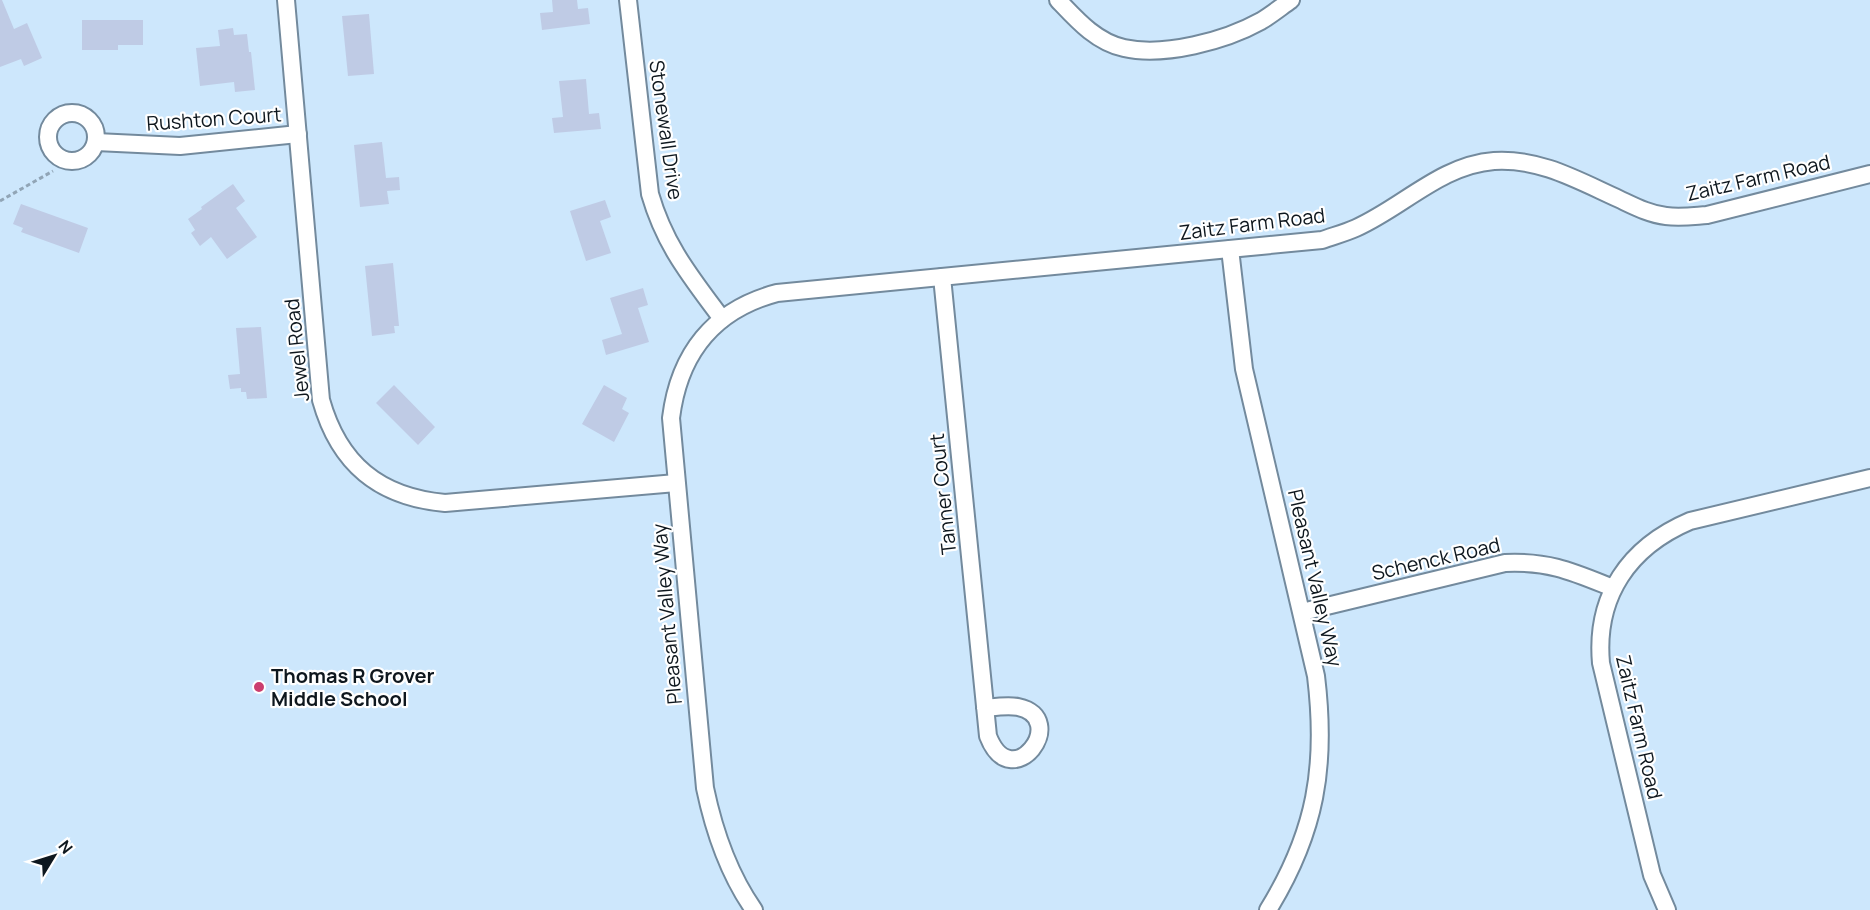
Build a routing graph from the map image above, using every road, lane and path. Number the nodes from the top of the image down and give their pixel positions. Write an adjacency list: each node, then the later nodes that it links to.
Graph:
1 (286, 0): 5 (street, Jewel Road)
2 (628, 0): 12 (street, Stonewall Drive)
3 (1058, 0): 4 (street)
4 (1291, 0)
5 (298, 134): 6 (street, Rushton Court); 14 (street, Jewel Road)
6 (96, 142)
7 (53, 171): 9 (path)
8 (1870, 174): 10 (street, Zaitz Farm Road)
9 (0, 201)
10 (1230, 249): 11 (street, Zaitz Farm Road); 16 (street, Pleasant Valley Way)
11 (942, 277): 12 (street, Zaitz Farm Road); 17 (street, Tanner Court)
12 (722, 319): 14 (street, Pleasant Valley Way)
13 (1870, 478): 15 (street, Zaitz Farm Road)
14 (676, 483): 18 (street, Pleasant Valley Way)
15 (1613, 588): 16 (street, Schenck Road); 20 (street, Zaitz Farm Road)
16 (1302, 612): 19 (street, Pleasant Valley Way)
17 (985, 708)
18 (754, 910)
19 (1268, 910)
20 (1667, 910)

